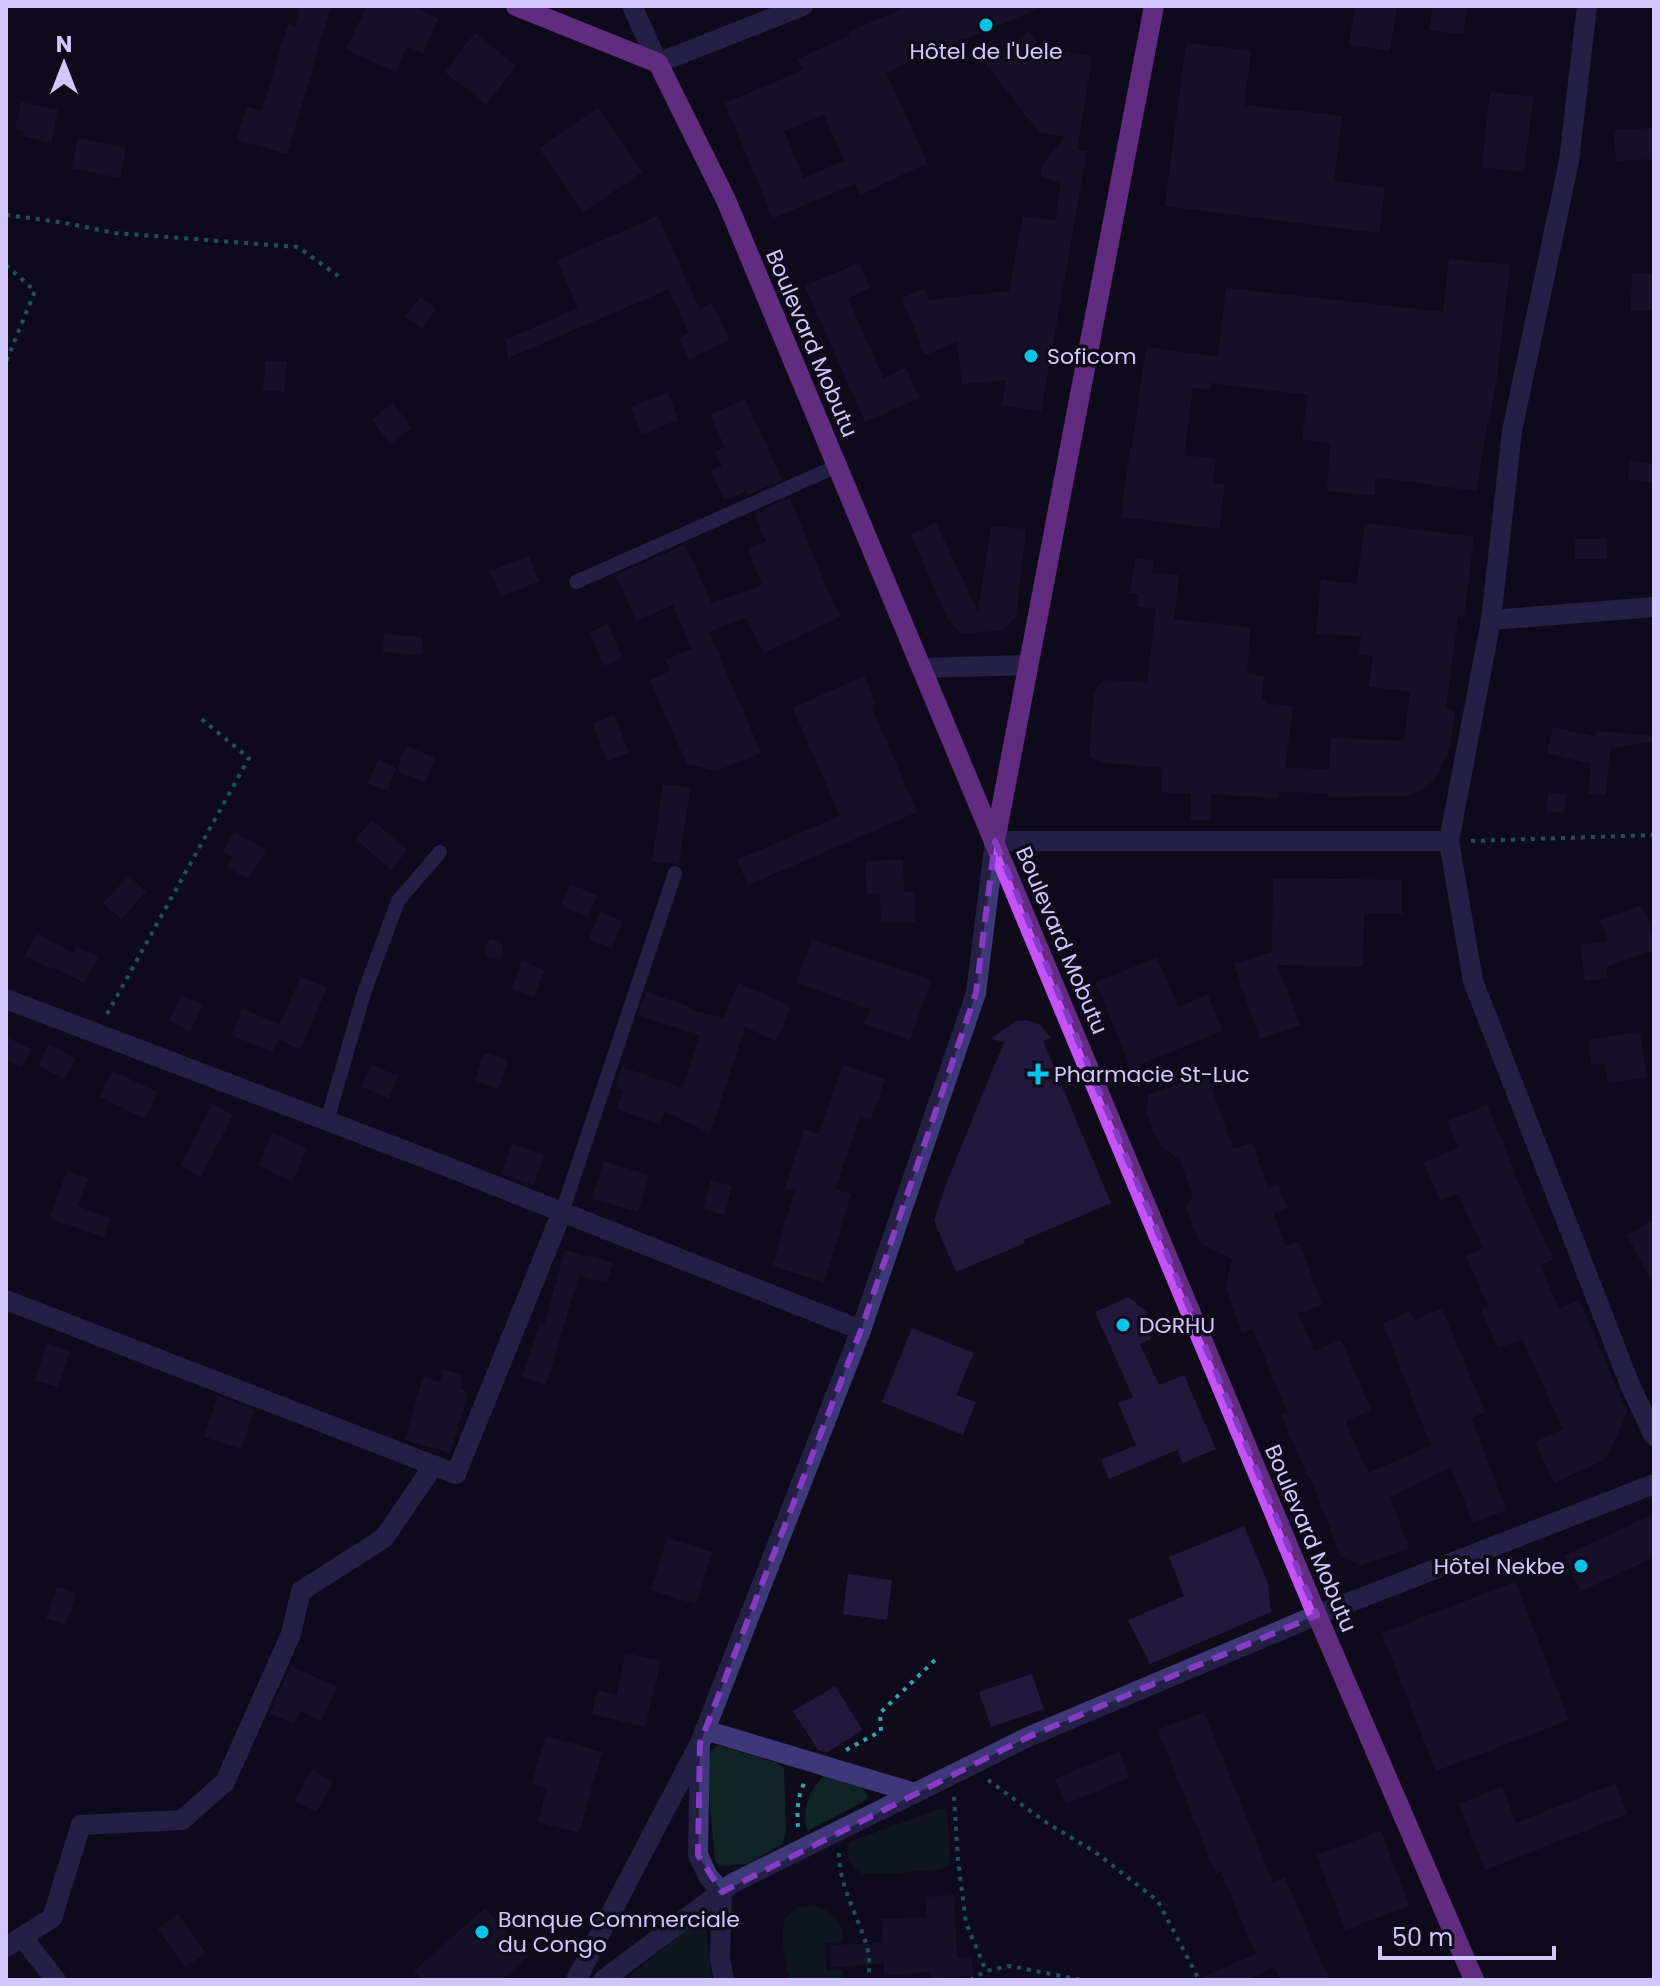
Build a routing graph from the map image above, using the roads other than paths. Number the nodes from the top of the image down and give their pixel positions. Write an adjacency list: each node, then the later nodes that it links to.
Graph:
1 (516, 6): 6 (main road)
2 (632, 6): 6 (street)
3 (803, 6): 6 (street)
4 (1154, 6): 11 (main road)
5 (1587, 6): 10 (street)
6 (658, 63): 7 (main road, Boulevard Mobutu)
7 (837, 466): 8 (lane); 12 (main road, Boulevard Mobutu)
8 (576, 582)
9 (1654, 607): 10 (street)
10 (1491, 620): 14 (street)
11 (1028, 665): 12 (street); 13 (main road)
12 (922, 668): 13 (main road, Boulevard Mobutu)
13 (995, 841): 14 (street); 21 (street); 25 (main road, Boulevard Mobutu)
14 (1449, 841): 22 (street)
15 (440, 852): 18 (lane)
16 (675, 873): 19 (lane)
17 (6, 999): 18 (street)
18 (327, 1121): 19 (street)
19 (562, 1212): 21 (street); 23 (street)
20 (6, 1300): 23 (street)
21 (861, 1330): 26 (street)
22 (1654, 1436)
23 (434, 1465): 29 (street)
24 (1654, 1484): 25 (street)
25 (1317, 1615): 27 (street); 34 (main road, Boulevard Mobutu)
26 (702, 1736): 27 (street); 28 (street); 31 (street)
27 (915, 1793): 28 (street)
28 (722, 1892): 32 (street); 33 (street)
29 (14, 1942): 30 (street)
30 (56, 1980)
31 (576, 1980)
32 (603, 1980)
33 (724, 1980)
34 (1474, 1980)

